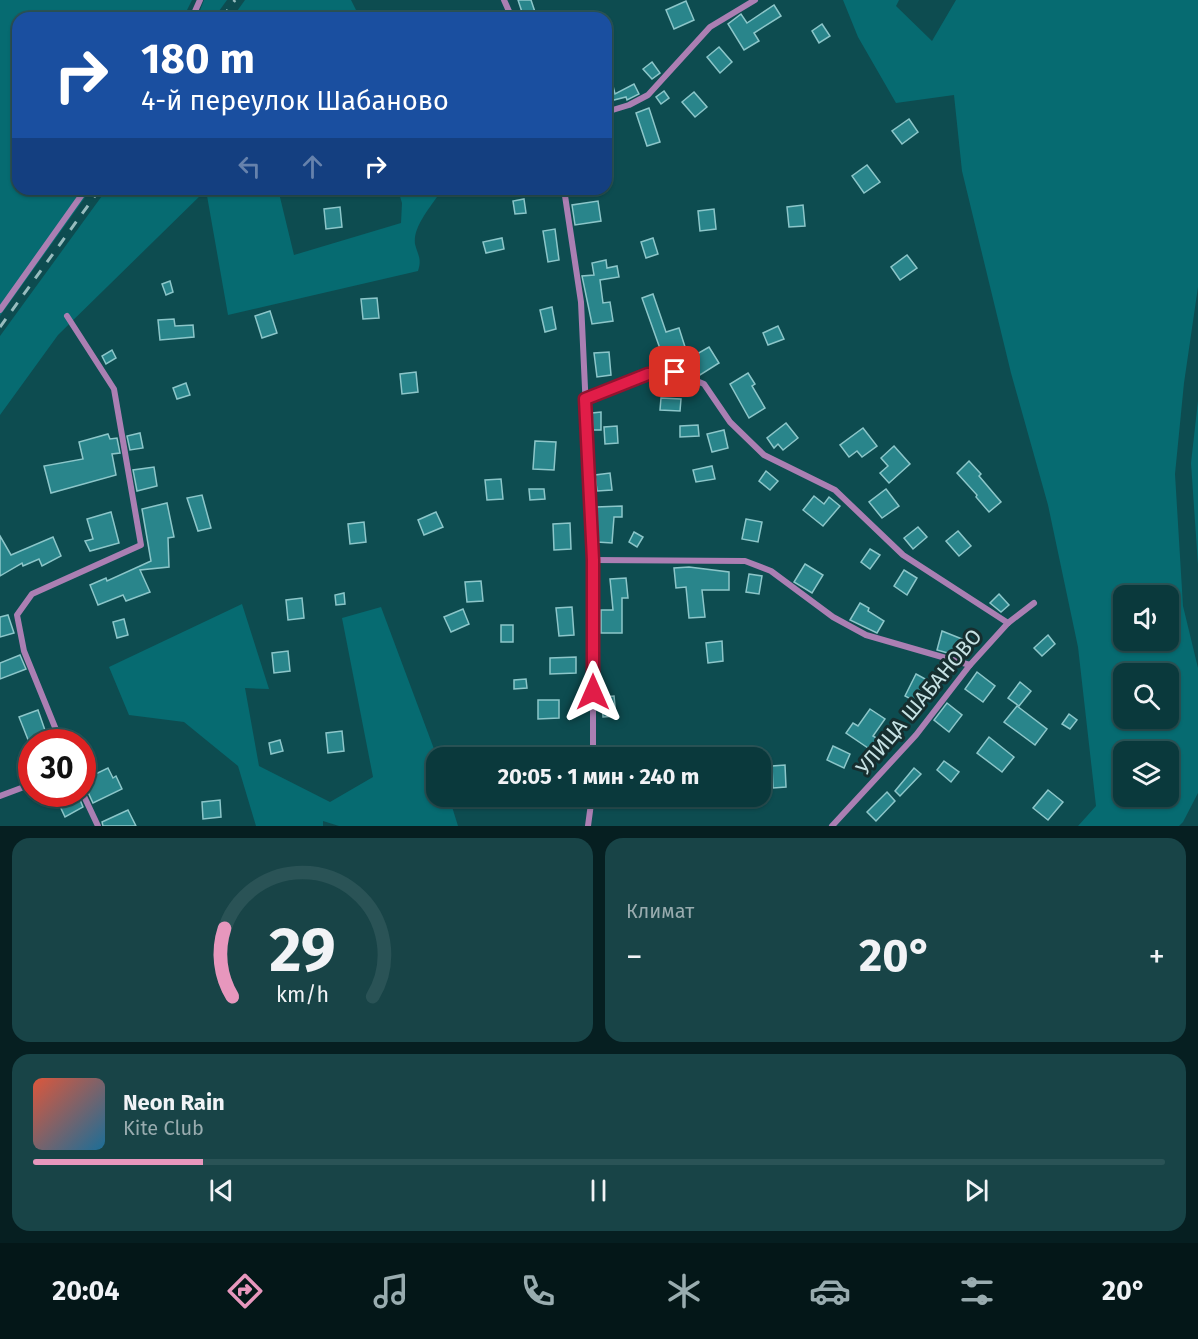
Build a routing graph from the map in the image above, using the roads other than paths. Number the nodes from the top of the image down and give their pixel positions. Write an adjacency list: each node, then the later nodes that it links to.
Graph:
1 (755, 0): 2 (street)
2 (612, 110)
3 (82, 195): 5 (street)
4 (565, 195): 7 (street)
5 (0, 310)
6 (67, 316): 12 (street)
7 (585, 399): 8 (street); 10 (street)
8 (593, 560): 11 (street); 13 (street)
9 (1034, 603): 10 (street, УЛИЦА ШАБАНОВО)
10 (1008, 623): 11 (street, УЛИЦА ШАБАНОВО)
11 (970, 665): 20 (street, УЛИЦА ШАБАНОВО)
12 (56, 729)
13 (593, 747)
14 (18, 789): 15 (street)
15 (0, 796)
16 (89, 807): 18 (street)
17 (591, 807): 19 (street)
18 (98, 826)
19 (588, 826)
20 (832, 826)

